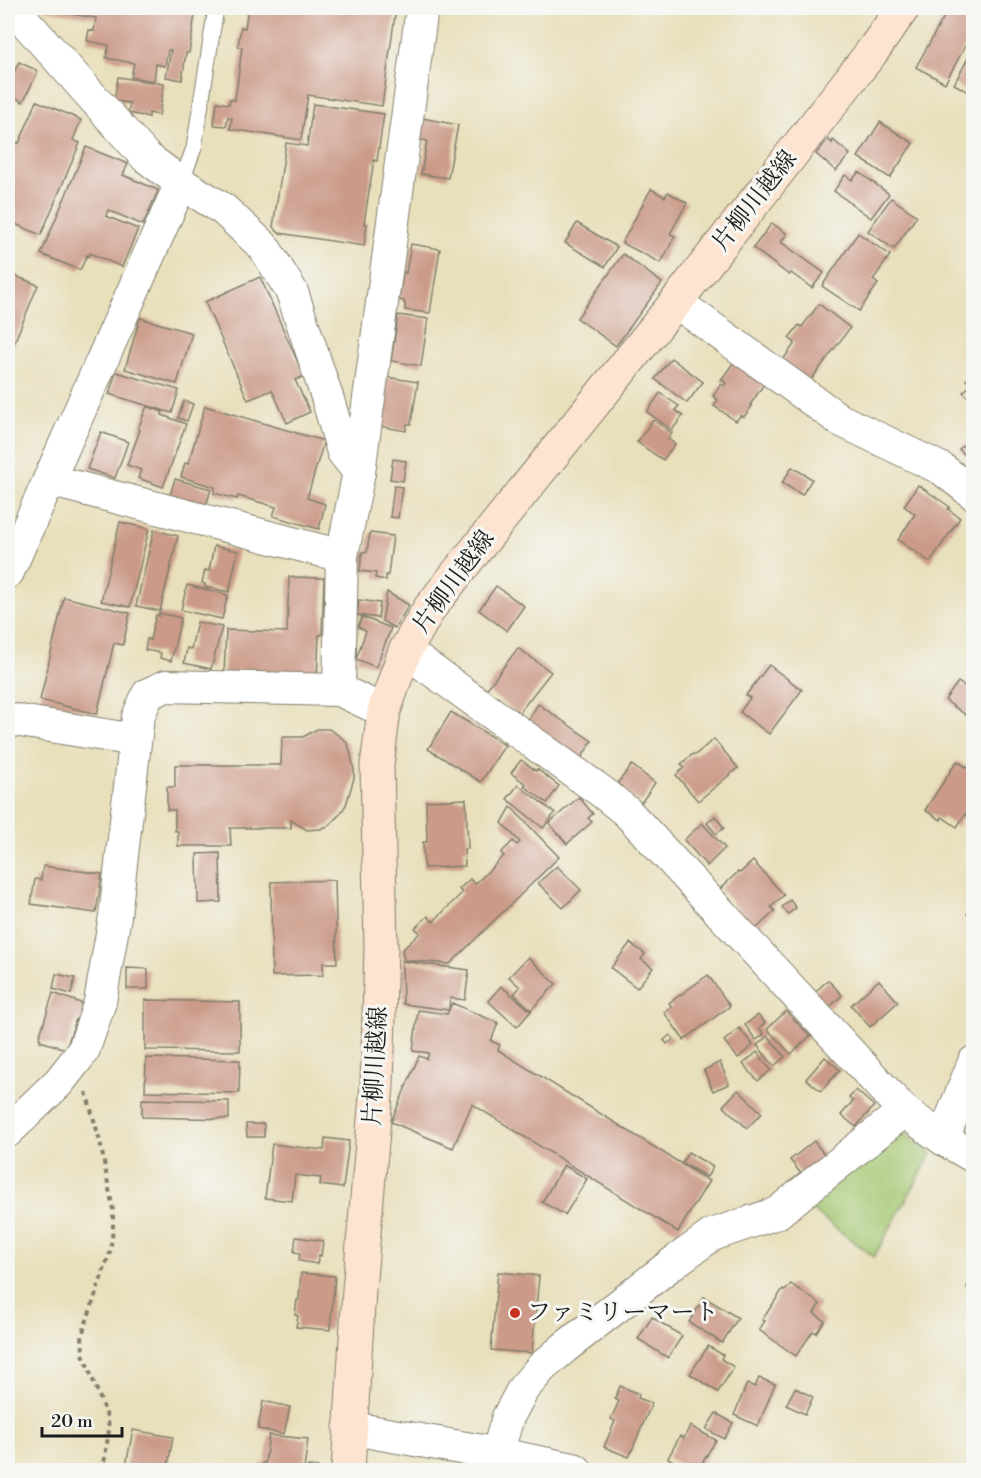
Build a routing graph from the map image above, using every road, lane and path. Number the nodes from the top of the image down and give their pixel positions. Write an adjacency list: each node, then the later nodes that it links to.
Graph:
1 (13, 8): 5 (street)
2 (216, 8): 5 (lane)
3 (422, 8): 7 (street)
4 (903, 8): 6 (main road, 片柳川越線)
5 (181, 183): 7 (street); 8 (street)
6 (676, 302): 9 (street); 12 (main road, 片柳川越線)
7 (359, 472): 10 (street)
8 (49, 480): 10 (street); 11 (street)
9 (974, 494)
10 (342, 556): 13 (street)
11 (8, 572)
12 (405, 651): 14 (main road, 片柳川越線); 19 (street)
13 (339, 690): 14 (street); 16 (street)
14 (384, 711): 23 (main road, 片柳川越線)
15 (8, 719): 16 (street)
16 (135, 740): 17 (street)
17 (77, 1059): 20 (street); 25 (path)
18 (974, 1062): 21 (street)
19 (904, 1111): 21 (street); 24 (street)
20 (8, 1131)
21 (943, 1139): 22 (street)
22 (974, 1157)
23 (350, 1428): 24 (street); 26 (main road, 片柳川越線)
24 (496, 1454): 27 (street)
25 (103, 1470)
26 (348, 1470)
27 (575, 1470)

